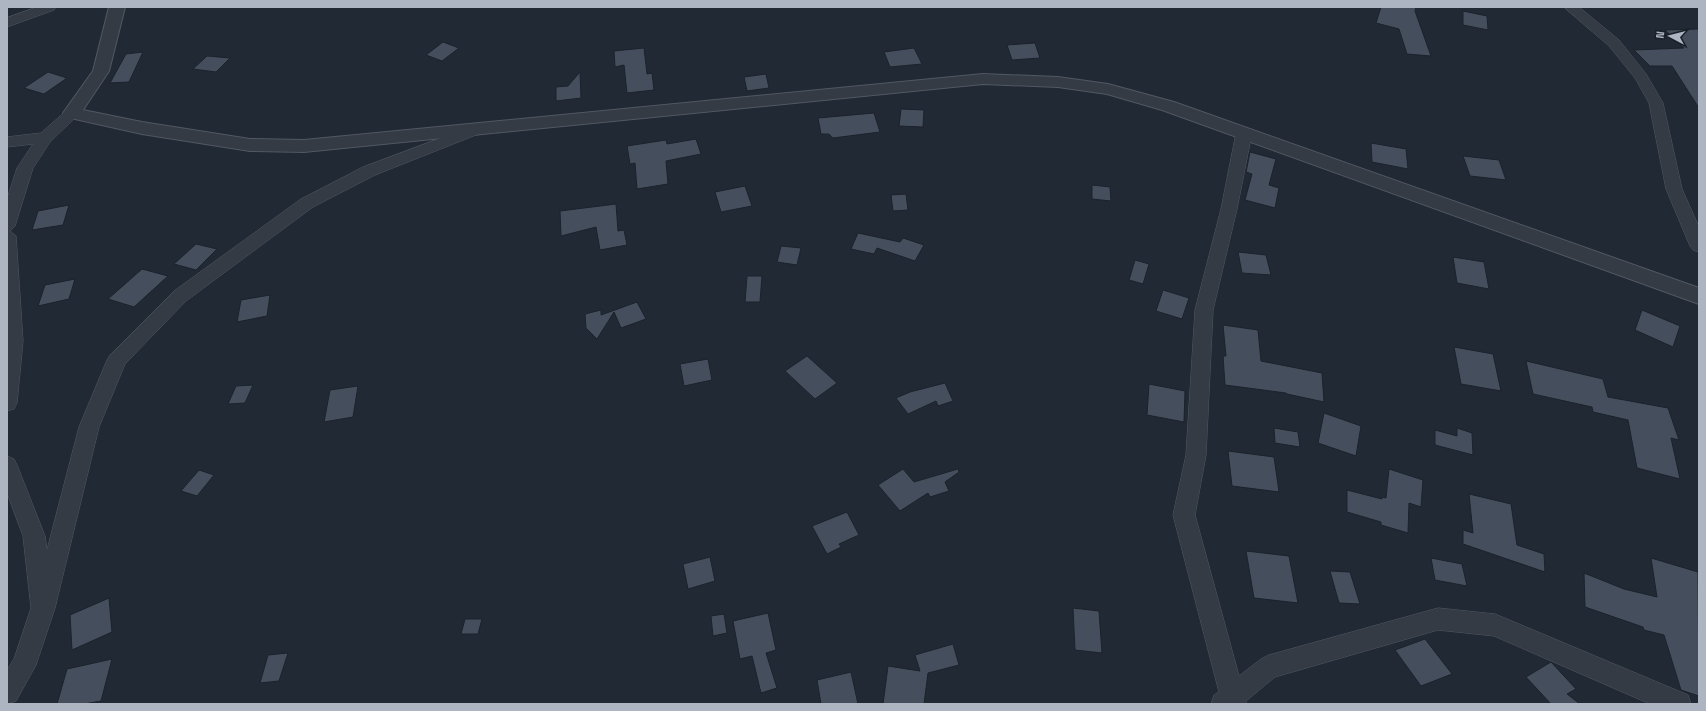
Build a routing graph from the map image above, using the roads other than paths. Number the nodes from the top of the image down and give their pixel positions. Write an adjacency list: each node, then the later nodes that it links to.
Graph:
1 (49, 7): 4 (street)
2 (118, 7): 5 (street)
3 (1571, 7): 11 (street)
4 (7, 23)
5 (72, 113): 6 (street); 8 (street)
6 (482, 128): 7 (street); 17 (street)
7 (1244, 133): 14 (street); 19 (street)
8 (45, 138): 9 (street); 10 (street)
9 (7, 142)
10 (7, 226)
11 (1695, 227): 13 (street)
12 (7, 236): 15 (street)
13 (1699, 246)
14 (1699, 296)
15 (7, 403)
16 (7, 465): 17 (street)
17 (43, 608): 18 (street)
18 (7, 692)
19 (1230, 702): 20 (street)
20 (1679, 704)

